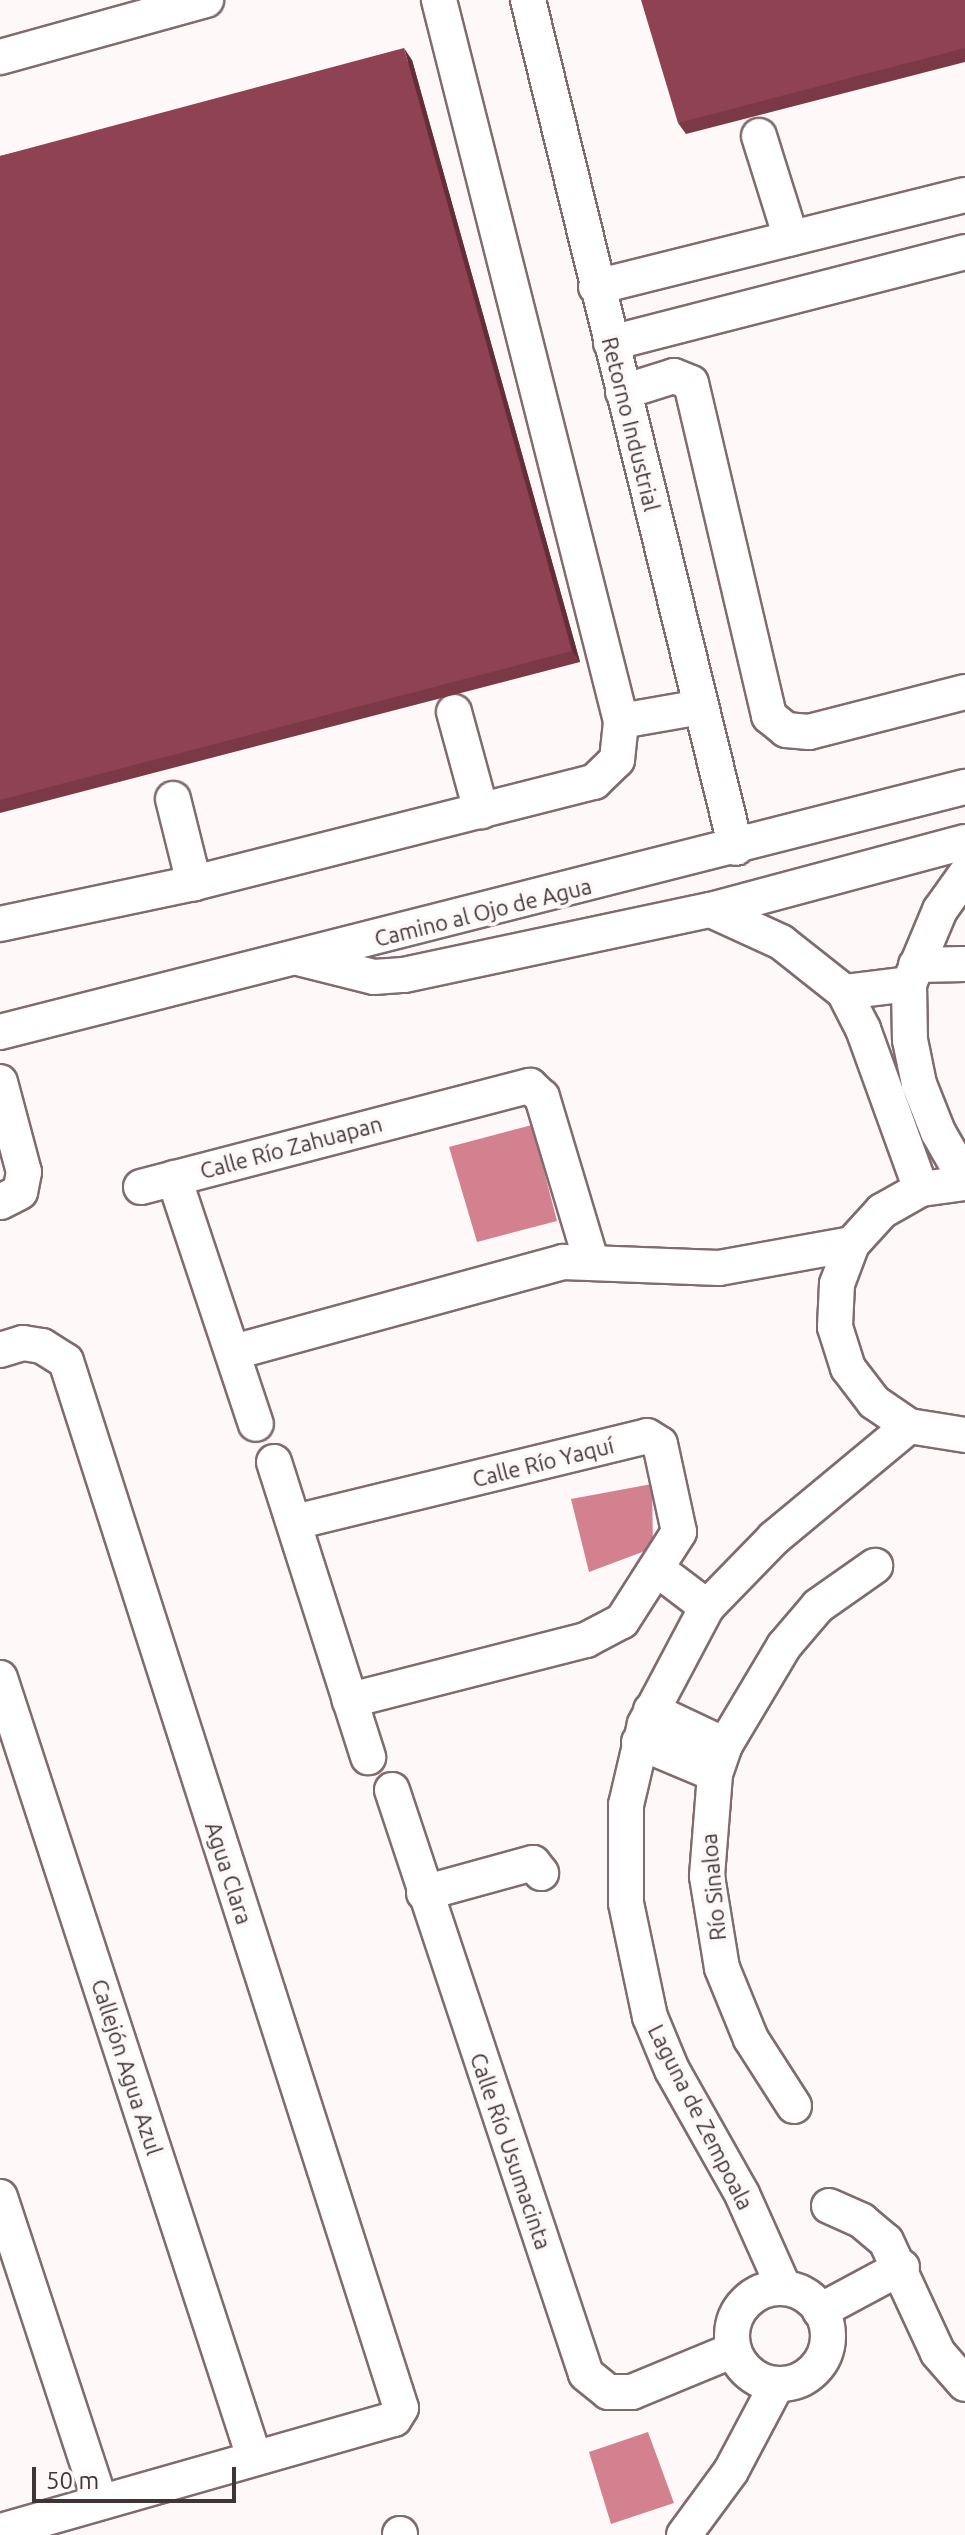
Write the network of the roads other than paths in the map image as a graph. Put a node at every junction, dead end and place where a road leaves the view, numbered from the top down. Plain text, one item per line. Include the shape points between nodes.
1 (206, 0) edge
2 (439, 0) edge
3 (528, 0) edge
4 (0, 57) edge
5 (759, 136) dead end
6 (965, 195) edge
7 (791, 238) junction
8 (965, 252) edge
9 (596, 287) junction
10 (611, 343) junction
11 (623, 392) junction
12 (965, 692) edge
13 (701, 707) junction
14 (454, 712) dead end
15 (621, 721) junction
16 (965, 787) edge
17 (173, 799) dead end
18 (481, 811) junction
19 (965, 842) edge
20 (736, 848) junction
21 (194, 883) junction
22 (961, 896) edge
23 (711, 910) junction
24 (0, 924) edge
25 (302, 958) junction
26 (965, 964) edge
27 (913, 974) junction
28 (844, 992) junction
29 (0, 1032) edge
30 (0, 1082) edge
31 (174, 1178) junction
32 (965, 1181) edge
33 (141, 1187) dead end
34 (921, 1189) junction
35 (0, 1202) edge
36 (852, 1244) junction
37 (591, 1260) junction
38 (0, 1350) edge
39 (234, 1352) junction
40 (256, 1424) dead end
41 (909, 1426) junction
42 (965, 1435) edge
43 (274, 1462) dead end
44 (295, 1522) junction
45 (875, 1566) dead end
46 (657, 1569) junction
47 (707, 1607) junction
48 (0, 1678) edge
49 (350, 1700) junction
50 (651, 1710) junction
51 (639, 1742) junction
52 (368, 1757) dead end
53 (720, 1760) junction
54 (392, 1790) dead end
55 (541, 1873) dead end
56 (424, 1893) junction
57 (794, 2106) dead end
58 (0, 2197) edge
59 (829, 2206) dead end
60 (902, 2267) junction
61 (784, 2288) junction
62 (820, 2311) junction
63 (734, 2350) junction
64 (777, 2384) junction
65 (965, 2384) edge
66 (254, 2457) junction
67 (100, 2501) junction
68 (0, 2531) edge
69 (684, 2535) edge

1 - 4 street
2 - 15 street
3 - 9 street, Retorno Industrial
5 - 7 street
6 - 7 street
7 - 9 street
8 - 10 street
9 - 10 street, Retorno Industrial
10 - 11 street, Retorno Industrial
11 - 12 street via 674,376 691,383 769,716 786,730 809,732
11 - 13 street, Retorno Industrial
13 - 15 street
13 - 20 street, Retorno Industrial
14 - 18 street
15 - 18 street via 617,760 594,782
16 - 20 street, Camino al Ojo de Agua
17 - 21 street
18 - 21 street
19 - 23 street
20 - 25 street, Camino al Ojo de Agua
21 - 24 street
22 - 27 street
23 - 25 street via 404,975 374,977
23 - 28 street via 781,942
25 - 29 street, Camino al Ojo de Agua
26 - 27 street
27 - 28 street
27 - 32 street via 910,1040 919,1084
28 - 34 street via 863,1029
30 - 35 street via 24,1172 20,1192
31 - 33 street
31 - 37 street, Calle Río Zahuapan via 530,1086 542,1097
31 - 39 street, Calle Río Zahuapan
32 - 34 street
34 - 36 street via 882,1211
36 - 37 street via 719,1268
36 - 41 street via 837,1284 835,1327 848,1368 874,1402
37 - 39 street via 563,1262
38 - 66 street, Agua Clara via 23,1343 42,1346 66,1361 400,2412 394,2419
39 - 40 street, Calle Río Zahuapan
41 - 42 street
41 - 47 street, Laguna de Zempoala via 774,1538
43 - 44 street
44 - 46 street, Calle Río Yaquí via 651,1437 660,1444 679,1532
44 - 49 street
45 - 53 street, Río Sinaloa via 818,1606 784,1646
46 - 47 street
46 - 49 street, Calle Río Yaquí via 622,1621 606,1633
47 - 50 street, Laguna de Zempoala
48 - 66 street, Callejón Agua Azul
49 - 52 street
50 - 51 street, Laguna de Zempoala
50 - 53 street
51 - 53 street
51 - 61 street, Laguna de Zempoala via 624,1840 635,1964 672,2070 724,2160
53 - 57 street, Río Sinaloa via 707,1876 722,1968 751,2039
54 - 56 street
55 - 56 street via 533,1863
56 - 63 street, Calle Río Usumacinta via 589,2380 608,2392 632,2392
58 - 67 street
59 - 60 street via 876,2230
60 - 62 street
60 - 65 street via 927,2334
61 - 62 street via 798,2292
61 - 63 street via 747,2301 733,2324
62 - 64 street via 827,2339 824,2354 805,2377
63 - 64 street via 750,2374
64 - 69 street via 731,2471
66 - 67 street
67 - 68 street

